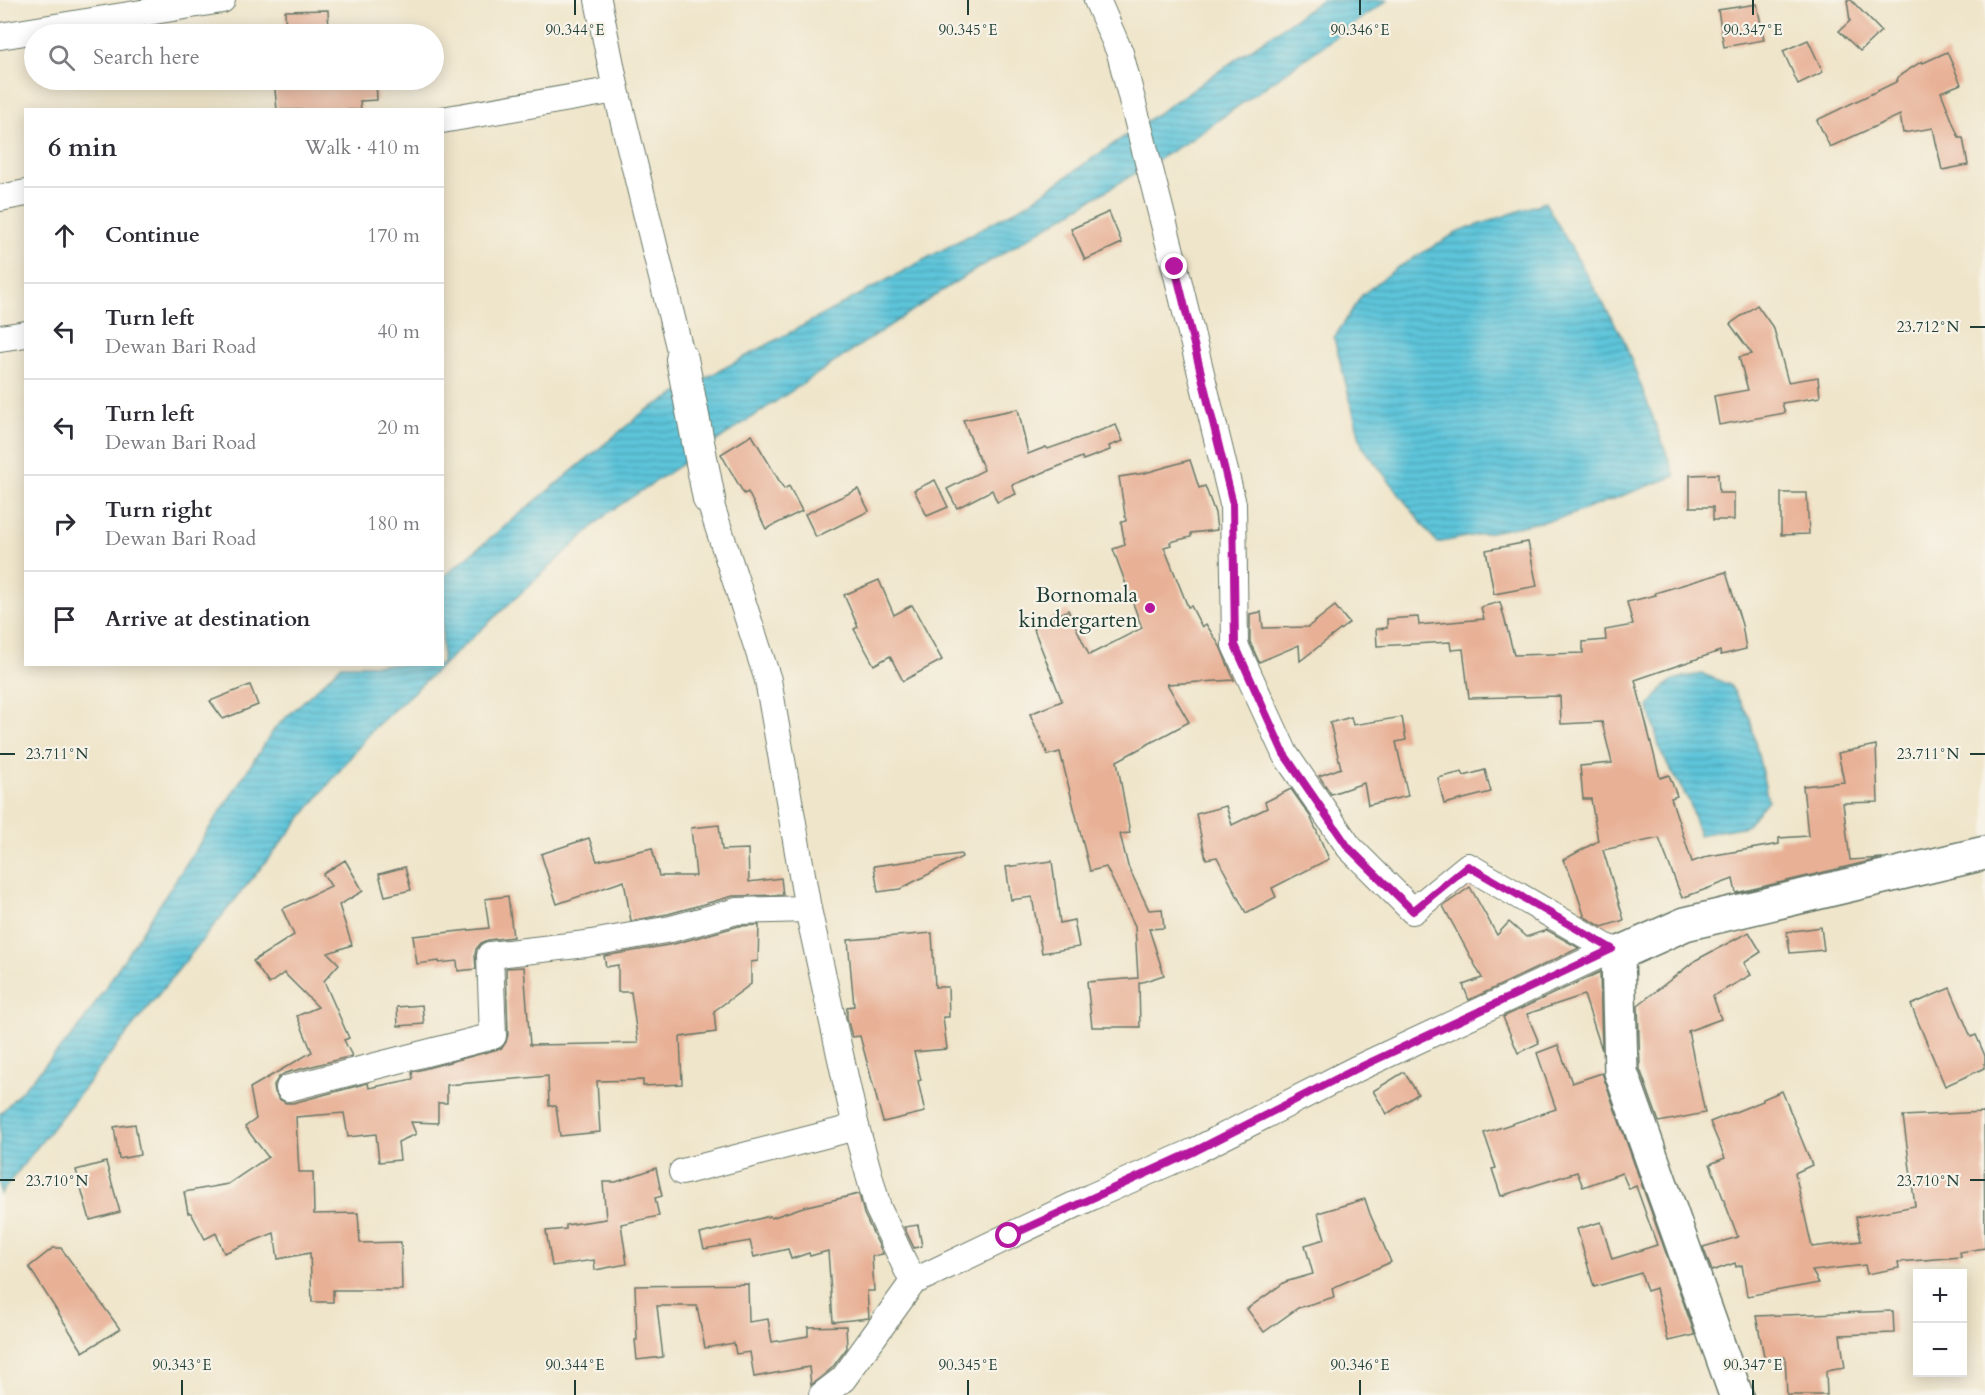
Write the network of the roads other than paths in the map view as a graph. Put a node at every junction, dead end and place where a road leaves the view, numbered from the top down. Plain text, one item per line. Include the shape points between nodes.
1 (222, 0) edge
2 (598, 0) edge
3 (1097, 0) edge
4 (74, 24) edge
5 (24, 32) edge
6 (0, 36) edge
7 (616, 90) junction
8 (444, 120) edge
9 (24, 193) edge
10 (0, 198) edge
11 (24, 334) edge
12 (0, 338) edge
13 (682, 359) joint
14 (709, 499) joint
15 (1985, 853) edge
16 (808, 909) junction
17 (1615, 951) junction
18 (289, 1088) dead end
19 (856, 1127) junction
20 (682, 1172) dead end
21 (913, 1282) junction
22 (822, 1395) edge
23 (1736, 1395) edge

1 - 4 street
2 - 7 street
3 - 17 street via 1120,53 1233,504 1235,645 1284,754 1348,847 1413,911 1468,866
5 - 6 street
7 - 8 street
7 - 13 street
9 - 10 street
11 - 12 street
13 - 14 street
14 - 16 street via 768,680
15 - 17 main road via 1685,924
16 - 18 street via 737,911 660,931 490,956 493,1036
16 - 19 street
17 - 21 street via 1354,1070 1195,1151
17 - 23 main road via 1621,1071
19 - 20 street
19 - 21 street via 878,1208
21 - 22 street via 843,1379

